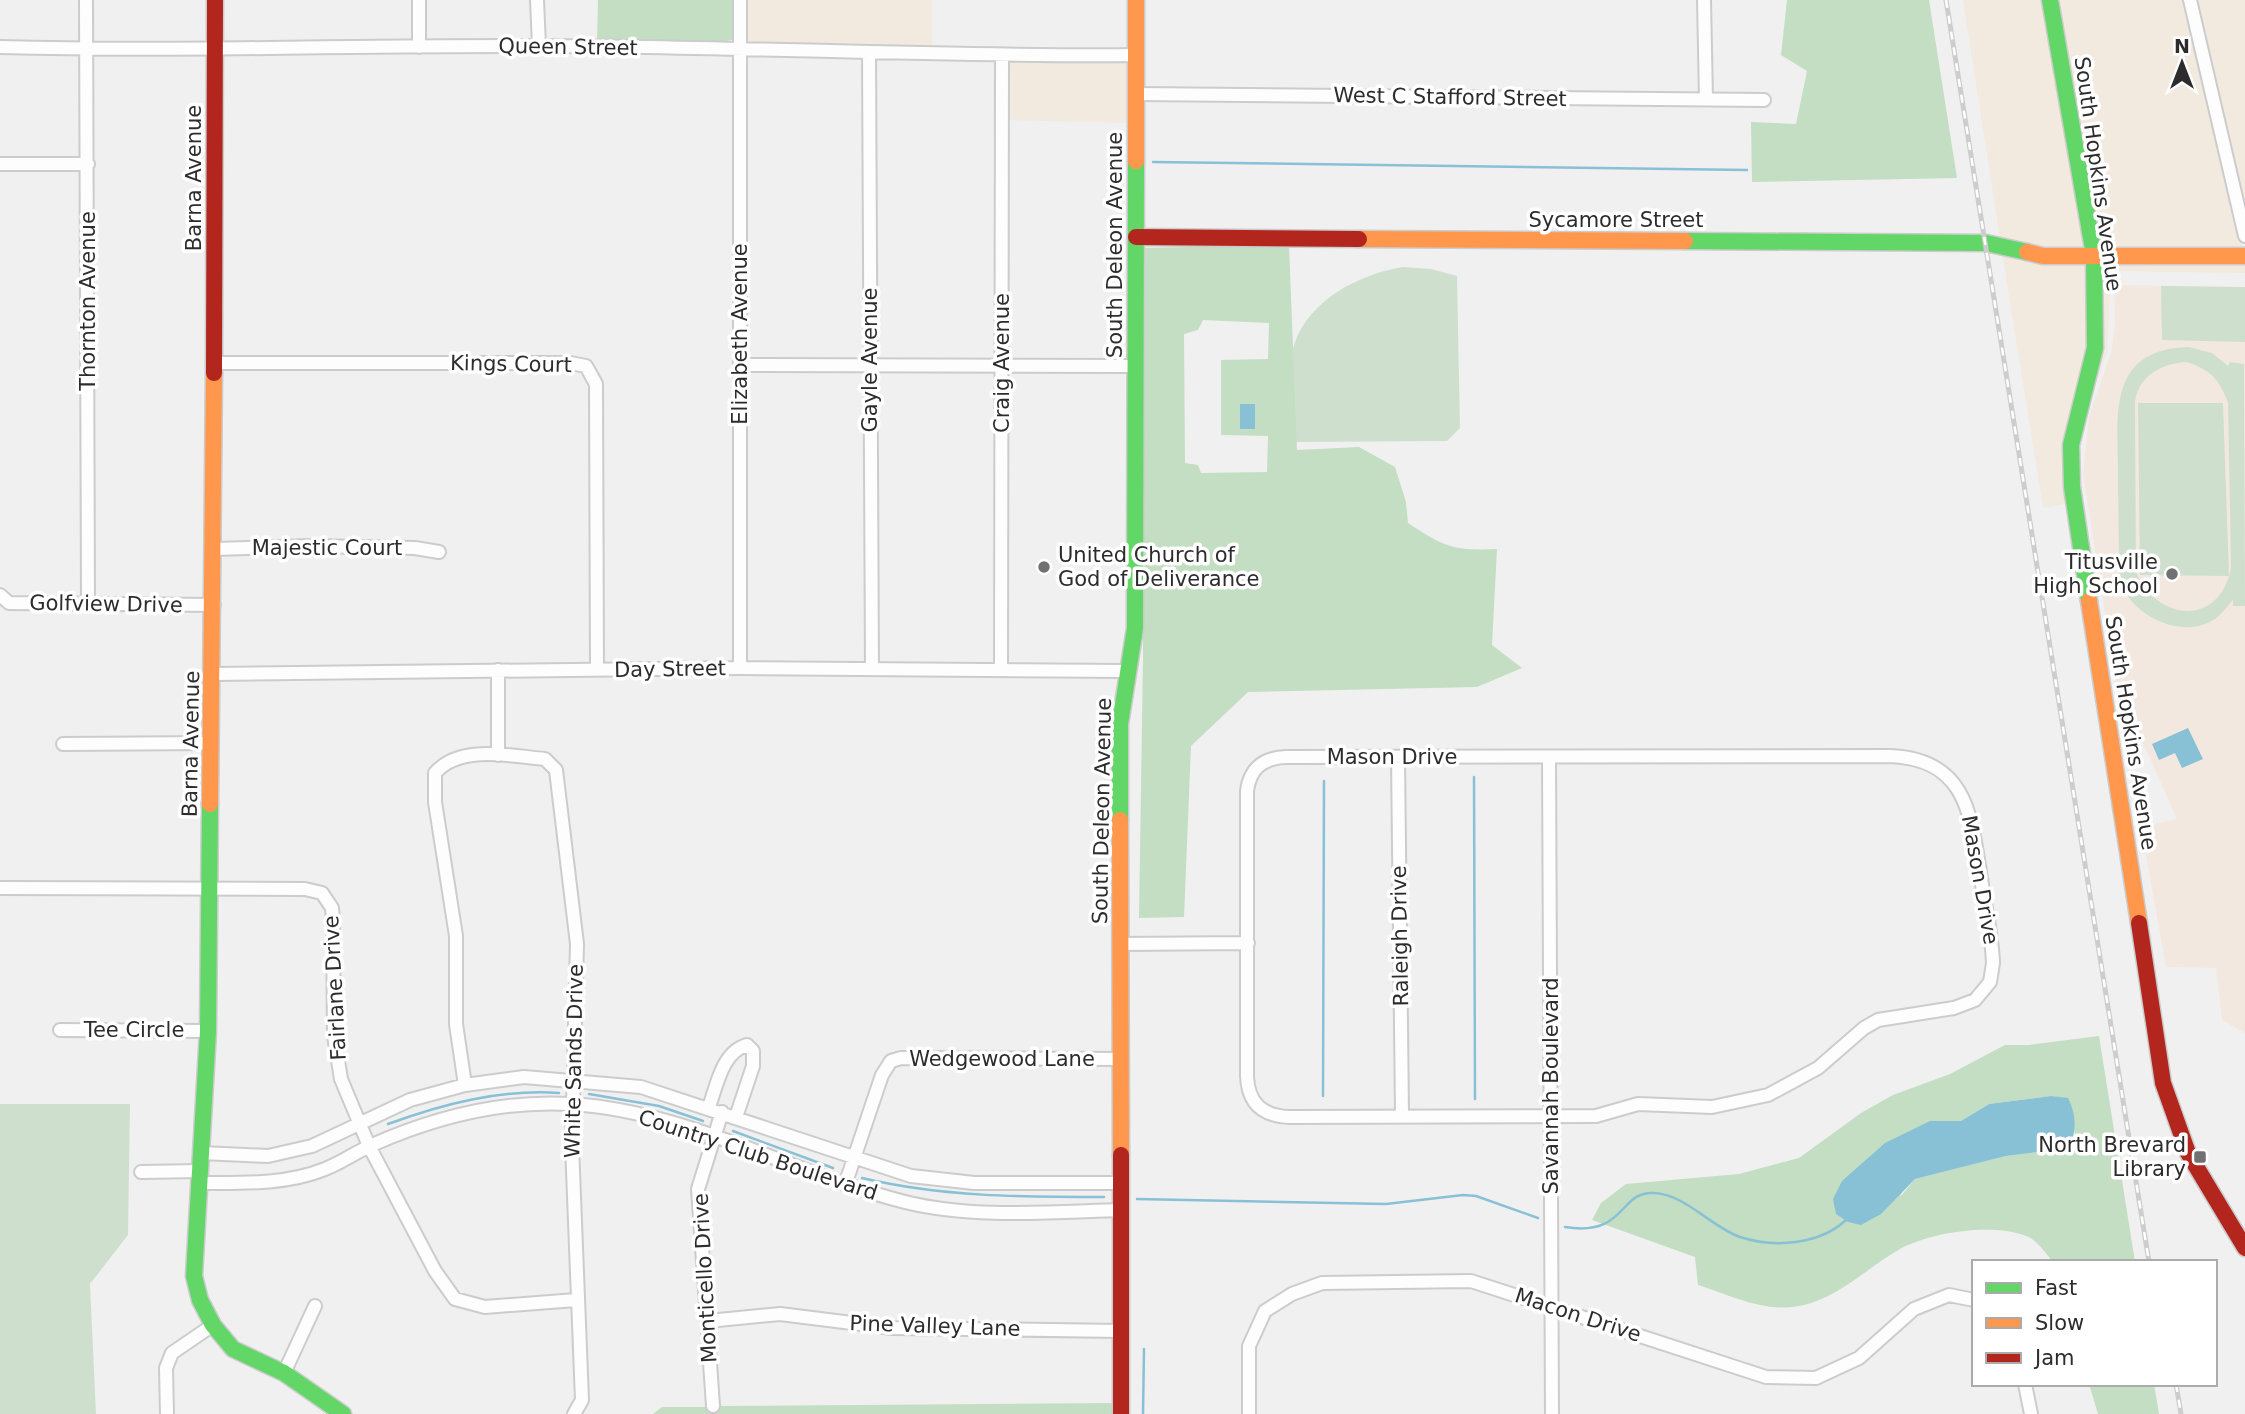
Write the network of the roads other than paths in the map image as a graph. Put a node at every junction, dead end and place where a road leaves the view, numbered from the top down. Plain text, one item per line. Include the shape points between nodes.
1 (86, 0) edge
2 (215, 0) edge
3 (419, 0) edge
4 (537, 0) edge
5 (740, 0) edge
6 (1136, 0) edge
7 (1704, 0) edge
8 (2050, 0) edge
9 (2190, 0) edge
10 (538, 46) junction
11 (0, 47) edge
12 (419, 47) junction
13 (86, 49) junction
14 (215, 49) junction
15 (740, 50) junction
16 (869, 52) junction
17 (1136, 55) junction
18 (1002, 56) junction
19 (1137, 94) junction
20 (1706, 99) junction
21 (1764, 100) dead end
22 (0, 164) edge
23 (88, 164) junction
24 (2245, 236) edge
25 (1136, 237) junction
26 (2094, 255) junction
27 (2245, 256) edge
28 (214, 363) junction
29 (741, 365) junction
30 (870, 365) junction
31 (1002, 366) junction
32 (1135, 366) junction
33 (214, 549) junction
34 (439, 552) dead end
35 (0, 595) edge
36 (88, 603) junction
37 (214, 605) junction
38 (740, 668) junction
39 (872, 668) junction
40 (597, 669) junction
41 (498, 670) junction
42 (1001, 670) junction
43 (1127, 671) junction
44 (214, 674) junction
45 (212, 743) junction
46 (63, 744) dead end
47 (498, 755) junction
48 (1398, 757) junction
49 (1549, 758) junction
50 (0, 888) edge
51 (208, 889) junction
52 (1248, 943) junction
53 (1121, 944) junction
54 (60, 1030) dead end
55 (208, 1031) junction
56 (1121, 1059) junction
57 (574, 1079) junction
58 (465, 1084) junction
59 (573, 1104) junction
60 (709, 1107) junction
61 (722, 1112) junction
62 (1402, 1114) junction
63 (1552, 1115) junction
64 (736, 1117) junction
65 (358, 1123) junction
66 (713, 1135) junction
67 (369, 1146) junction
68 (201, 1153) junction
69 (854, 1160) junction
70 (141, 1172) dead end
71 (200, 1177) junction
72 (1121, 1183) junction
73 (845, 1185) junction
74 (1121, 1210) junction
75 (2245, 1248) edge
76 (576, 1300) junction
77 (1972, 1300) edge
78 (315, 1306) dead end
79 (1552, 1306) junction
80 (708, 1321) junction
81 (214, 1325) junction
82 (1121, 1331) junction
83 (284, 1373) junction
84 (2025, 1386) edge
85 (713, 1406) dead end
86 (167, 1414) edge
87 (344, 1414) edge
88 (574, 1414) edge
89 (1121, 1414) edge
90 (1249, 1414) edge
91 (1552, 1414) edge
92 (2031, 1414) edge

1 - 13 street, Thornton Avenue
2 - 14 street, Barna Avenue
3 - 12 street
4 - 10 street
5 - 15 street, Elizabeth Avenue
6 - 17 street, South Deleon Avenue
7 - 20 street
8 - 26 street, South Hopkins Avenue
9 - 24 street
10 - 12 street, Queen Street
10 - 15 street, Queen Street
11 - 13 street, Queen Street
12 - 14 street, Queen Street
13 - 14 street, Queen Street
13 - 23 street, Thornton Avenue
14 - 28 street, Barna Avenue
15 - 16 street, Queen Street
15 - 29 street, Elizabeth Avenue
16 - 18 street, Queen Street
16 - 30 street, Gayle Avenue
17 - 18 street, Queen Street
17 - 19 street, South Deleon Avenue
18 - 31 street, Craig Avenue
19 - 20 street, West C Stafford Street
19 - 25 street, South Deleon Avenue
20 - 21 street, West C Stafford Street
22 - 23 street
23 - 36 street, Thornton Avenue
25 - 26 street, Sycamore Street via 1986,243 2043,256
25 - 32 street, South Deleon Avenue
26 - 27 street, Sycamore Street
26 - 75 street, South Hopkins Avenue via 2095,348 2071,445 2076,513 2163,1083 2188,1153
28 - 33 street, Barna Avenue
28 - 40 street, Kings Court via 586,366 596,384
29 - 30 street
29 - 38 street, Elizabeth Avenue
30 - 31 street
30 - 39 street, Gayle Avenue
31 - 32 street
31 - 42 street, Craig Avenue
32 - 43 street, South Deleon Avenue via 1135,628
33 - 34 street, Majestic Court via 310,546
33 - 37 street, Barna Avenue
35 - 36 street, Golfview Drive via 9,603
36 - 37 street, Golfview Drive
37 - 44 street, Barna Avenue
38 - 39 street, Day Street
38 - 40 street, Day Street
39 - 42 street, Day Street
40 - 41 street, Day Street
41 - 44 street, Day Street
41 - 47 street
42 - 43 street, Day Street
43 - 53 street, South Deleon Avenue via 1120,724
44 - 45 street, Barna Avenue
45 - 46 street
45 - 51 street, Barna Avenue
47 - 57 street, White Sands Drive via 545,759 556,770 575,916
47 - 58 street, White Sands Drive via 462,756 445,761 435,773 435,802 456,936 456,1024
48 - 49 street, Mason Drive
48 - 52 street, Mason Drive via 1278,758 1255,769 1247,791
48 - 62 street, Raleigh Drive
49 - 63 street, Savannah Boulevard
49 - 63 street, Mason Drive via 1891,756 1930,764 1955,784 1969,810 1993,963 1990,982 1975,1000 1964,1006 1878,1020 1818,1068 1768,1095 1712,1107 1645,1103 1602,1115
50 - 51 street, Fairlane Drive
51 - 55 street, Barna Avenue
51 - 65 street, Fairlane Drive via 305,889 326,897 333,919 334,1036 341,1079
52 - 53 street
52 - 62 street, Mason Drive via 1247,1082 1258,1107 1277,1116
53 - 56 street, South Deleon Avenue
54 - 55 street, Tee Circle
55 - 68 street, Barna Avenue
56 - 69 street, Wedgewood Lane via 901,1058 891,1062 882,1075
56 - 72 street, South Deleon Avenue
57 - 58 street, Country Club Boulevard via 524,1077
57 - 59 street, White Sands Drive
57 - 60 street, Country Club Boulevard via 641,1087
58 - 65 street, Country Club Boulevard
59 - 66 street, Country Club Boulevard via 635,1113
59 - 67 street, Country Club Boulevard via 524,1103 471,1112 420,1125
59 - 76 street, White Sands Drive
60 - 61 street, Country Club Boulevard
60 - 64 street via 727,1058 747,1045 753,1051 753,1066
61 - 64 street, Country Club Boulevard
61 - 66 street, Monticello Drive
62 - 63 street, Mason Drive
63 - 79 street, Savannah Boulevard
64 - 69 street, Country Club Boulevard
65 - 67 street, Fairlane Drive
65 - 68 street, Country Club Boulevard via 312,1146 268,1156
66 - 73 street, Country Club Boulevard
66 - 80 street, Monticello Drive via 698,1189
67 - 71 street, Country Club Boulevard via 324,1170 275,1181
67 - 76 street, Fairlane Drive via 435,1271 455,1299 485,1307
68 - 71 street, Barna Avenue
69 - 72 street, Country Club Boulevard via 912,1176 974,1183
69 - 73 street, Wedgewood Lane
70 - 71 street, Country Club Boulevard
71 - 81 street, Barna Avenue via 194,1276 200,1300
72 - 74 street, South Deleon Avenue
73 - 74 street, Country Club Boulevard via 908,1203 978,1211
74 - 82 street, South Deleon Avenue
76 - 88 street, White Sands Drive via 582,1401
77 - 79 street, Macon Drive via 1949,1295 1914,1309 1859,1357 1816,1378 1766,1377
78 - 83 street
79 - 90 street, Macon Drive via 1471,1281 1322,1283 1302,1290 1265,1311 1249,1346
79 - 91 street, Savannah Boulevard
80 - 82 street, Pine Valley Lane via 780,1314 892,1328
80 - 85 street, Monticello Drive
81 - 83 street, Barna Avenue via 233,1349
81 - 86 street via 172,1353 166,1368
82 - 89 street, South Deleon Avenue
83 - 87 street, Barna Avenue
84 - 92 street

